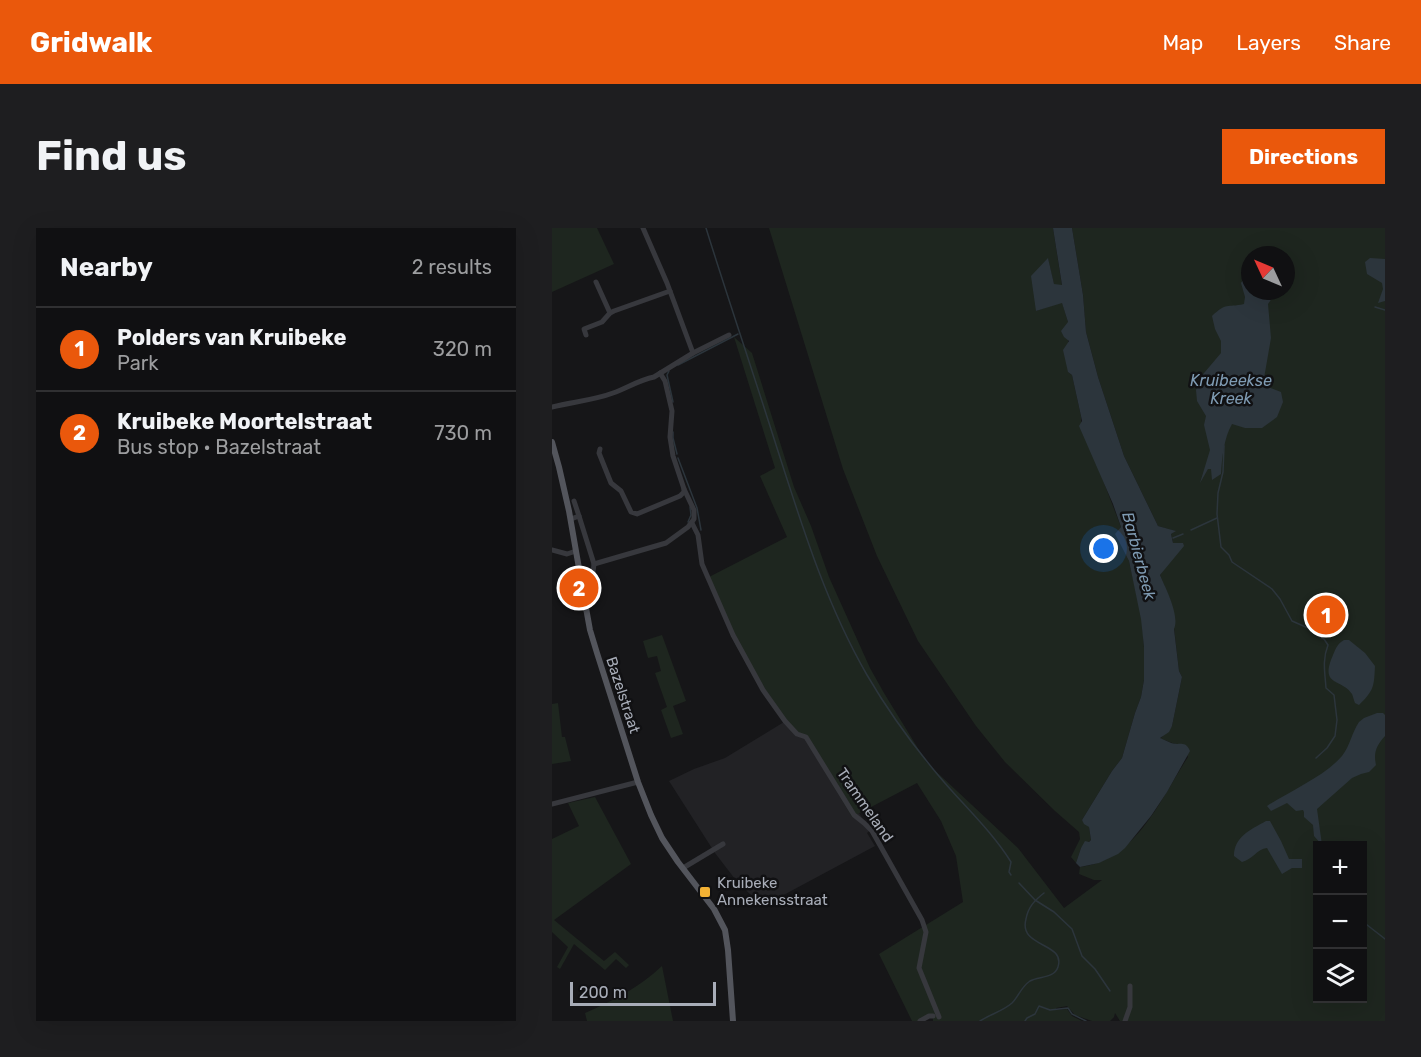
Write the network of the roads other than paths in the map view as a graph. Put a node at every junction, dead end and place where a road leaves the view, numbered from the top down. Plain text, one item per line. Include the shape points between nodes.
1 (643, 228) edge
2 (596, 282) dead end
3 (670, 291) junction
4 (609, 313) junction
5 (586, 335) dead end
6 (729, 335) dead end
7 (693, 353) junction
8 (660, 373) junction
9 (552, 407) edge
10 (552, 442) edge
11 (600, 449) dead end
12 (684, 489) junction
13 (573, 501) dead end
14 (579, 516) junction
15 (571, 519) junction
16 (692, 524) junction
17 (552, 550) edge
18 (576, 551) junction
19 (594, 564) junction
20 (591, 588) dead end
21 (638, 782) junction
22 (552, 804) edge
23 (723, 844) dead end
24 (683, 868) junction
25 (1130, 986) dead end
26 (733, 1021) edge
27 (921, 1021) edge
28 (1125, 1021) edge

1 - 3 street
2 - 4 street
3 - 4 street
3 - 7 street
4 - 5 street via 602,322 584,330
6 - 7 street
7 - 8 street
8 - 9 street via 615,393
8 - 12 street, Trammeland via 672,411 671,444
10 - 15 main road, Bazelstraat
11 - 12 street via 611,483 621,491 634,513 680,496
12 - 16 street, Trammeland via 694,510
13 - 14 street
14 - 15 street
14 - 19 street
15 - 18 main road, Bazelstraat
16 - 19 street via 666,543
16 - 27 street, Trammeland via 705,572 733,636 763,690 785,722 806,737 854,815 872,831 922,920 926,932 919,968 936,1016
17 - 18 street via 567,554
18 - 21 main road, Bazelstraat via 590,630
19 - 20 street
21 - 22 street
21 - 24 main road, Bazelstraat via 662,838
23 - 24 street
24 - 26 main road, Bazelstraat via 725,930
25 - 28 street

